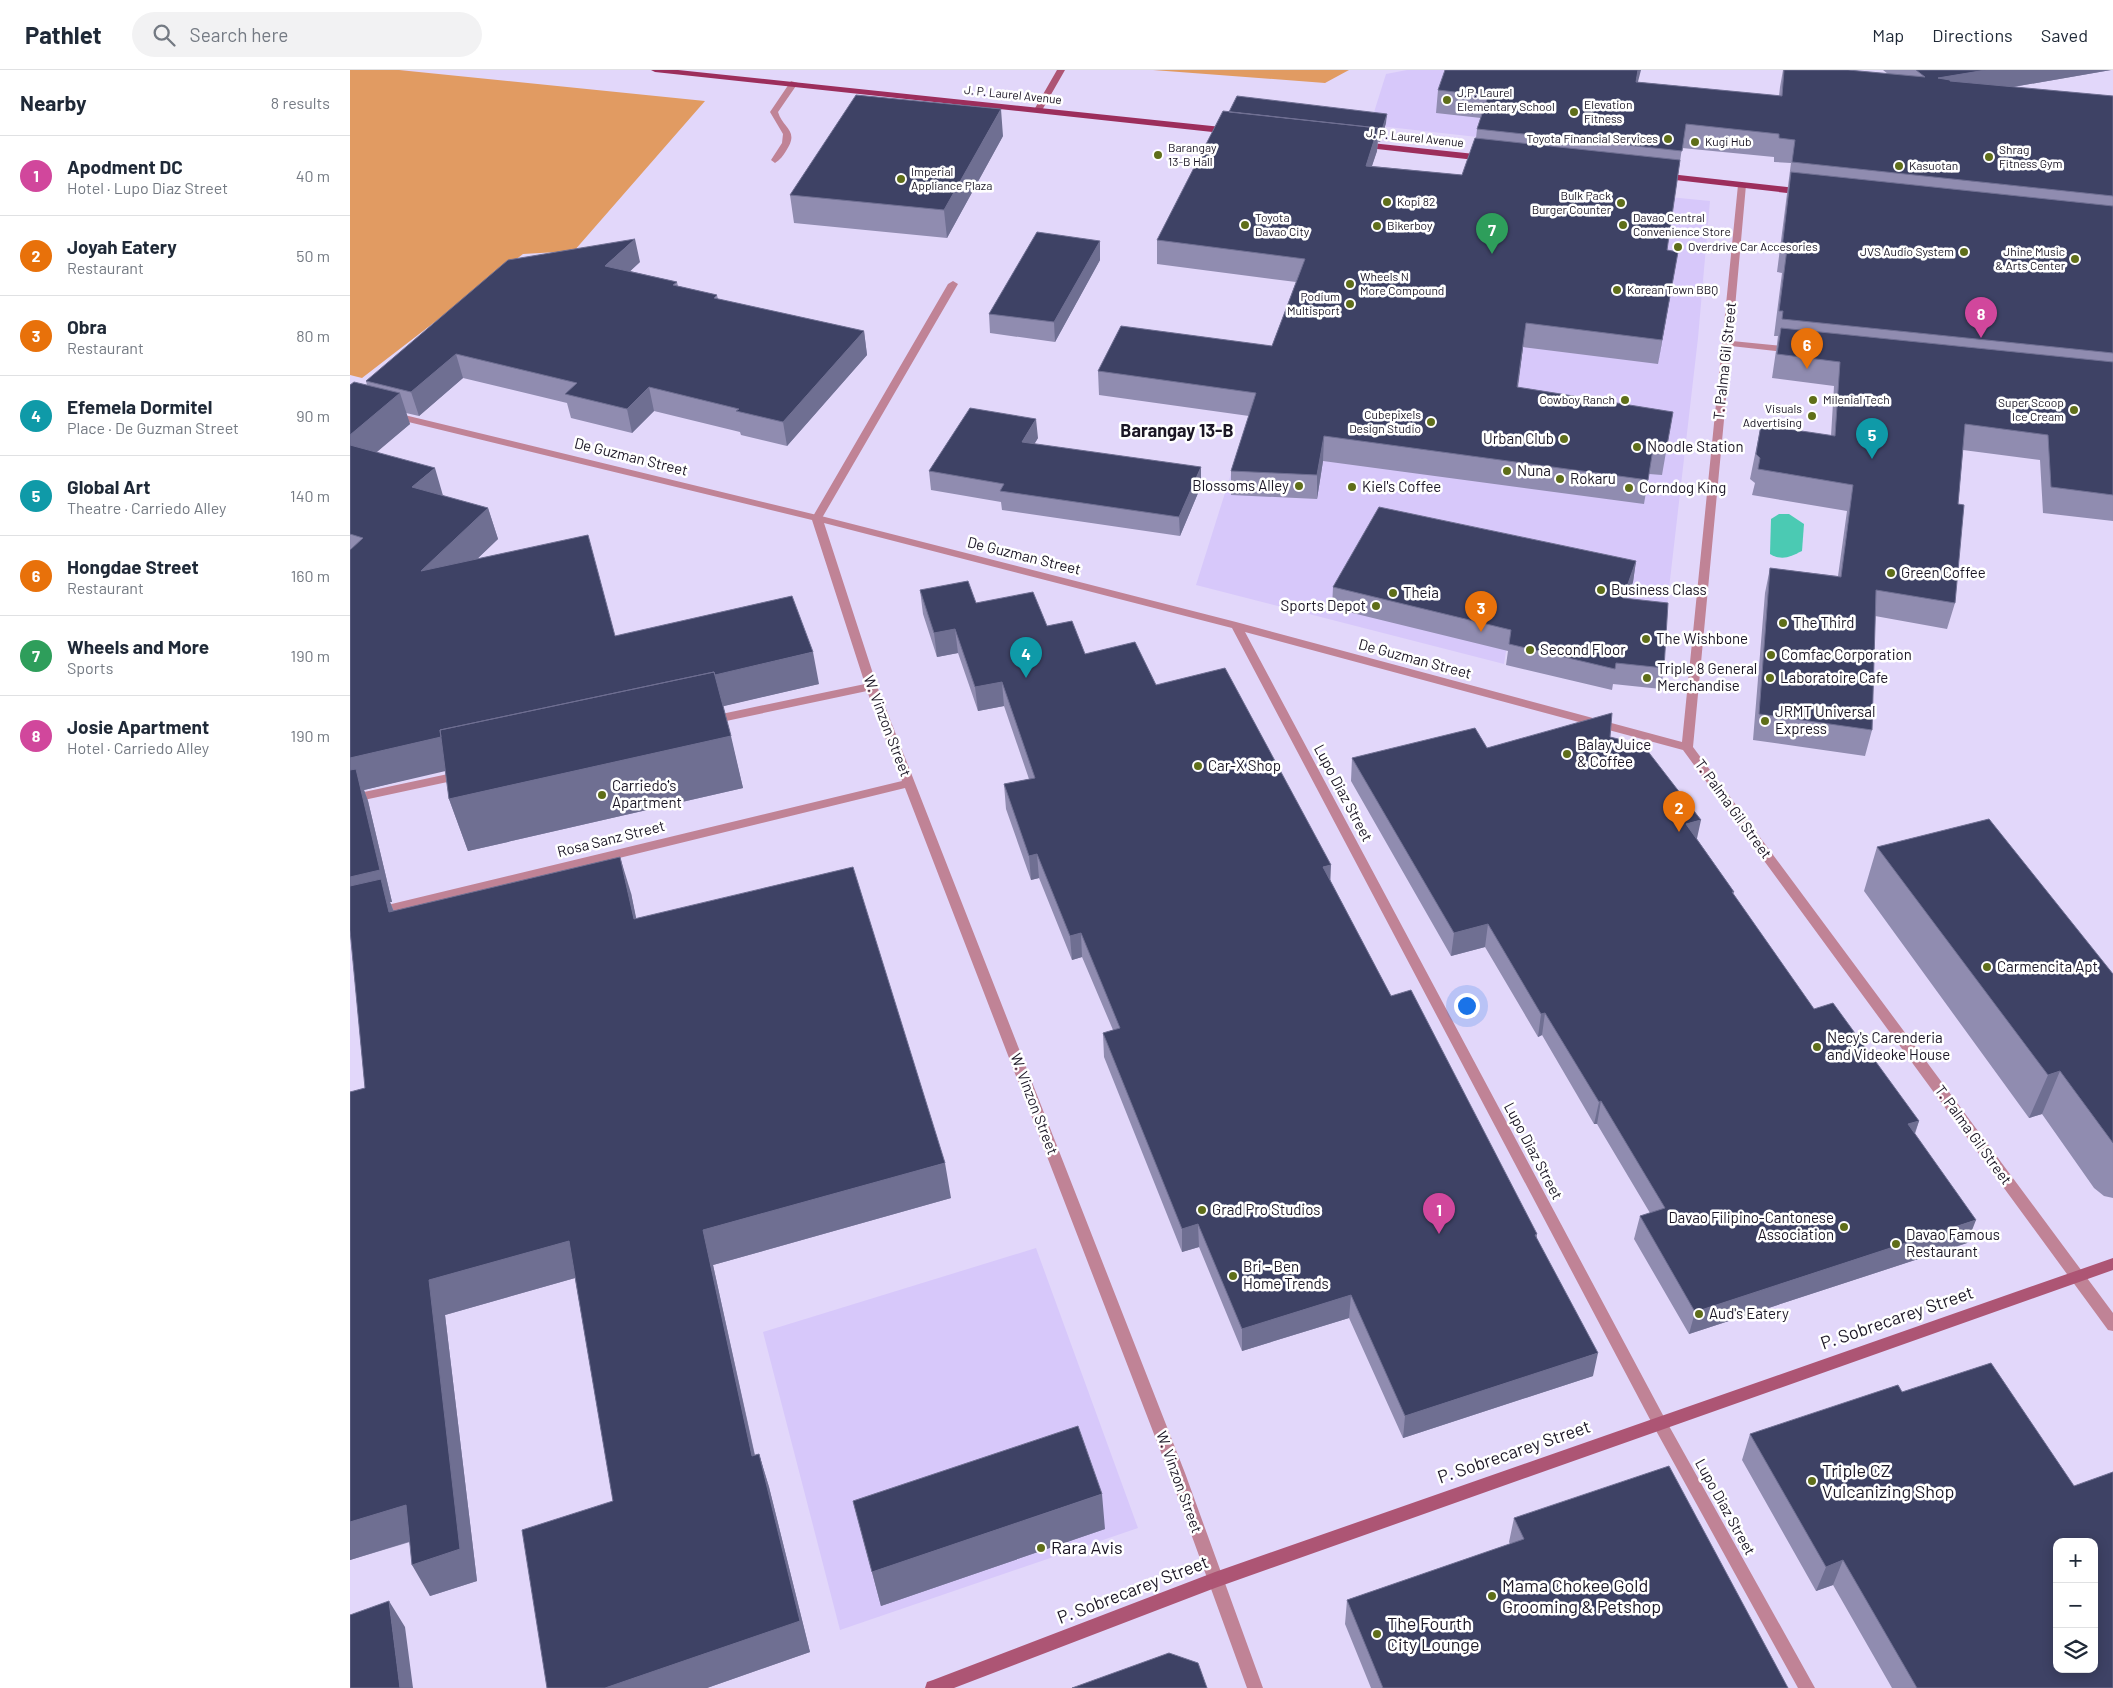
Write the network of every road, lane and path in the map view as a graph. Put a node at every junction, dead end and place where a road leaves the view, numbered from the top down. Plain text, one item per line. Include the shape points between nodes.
1 (655, 70) edge
2 (1061, 70) edge
3 (794, 83) junction
4 (1038, 110) junction
5 (1240, 132) edge
6 (1348, 143) edge
7 (1493, 158) edge
8 (775, 160) dead end
9 (1652, 175) edge
10 (1742, 185) junction
11 (1813, 193) edge
12 (953, 284) dead end
13 (1726, 343) junction
14 (1806, 351) edge
15 (381, 412) edge
16 (817, 518) junction
17 (1236, 626) junction
18 (871, 686) junction
19 (697, 724) edge
20 (1687, 747) junction
21 (475, 772) edge
22 (909, 783) junction
23 (350, 799) edge
24 (350, 919) edge
25 (2113, 1264) edge
26 (2077, 1276) junction
27 (2113, 1325) edge
28 (1659, 1422) junction
29 (1214, 1580) junction
30 (933, 1688) edge
31 (1255, 1688) edge
32 (1807, 1688) edge

1 - 3 main road, J. P. Laurel Avenue
2 - 4 street
3 - 4 main road, J. P. Laurel Avenue
3 - 8 street via 774,112 788,134 783,150
4 - 5 main road, J. P. Laurel Avenue
6 - 7 main road, J. P. Laurel Avenue
9 - 10 main road
10 - 11 main road
10 - 13 street, T. Palma Gil Street
12 - 16 street
13 - 14 street
13 - 20 street, T. Palma Gil Street
15 - 16 street, De Guzman Street
16 - 17 street, De Guzman Street
16 - 18 street, W. Vinzon Street
17 - 20 street, De Guzman Street
17 - 28 street, Lupo Diaz Street
18 - 19 street
18 - 22 street, W. Vinzon Street
20 - 26 street, T. Palma Gil Street
21 - 23 street
22 - 24 street, Rosa Sanz Street
22 - 29 street, W. Vinzon Street via 1177,1473
25 - 26 street, P. Sobrecarey Street
26 - 27 street, T. Palma Gil Street
26 - 28 street, P. Sobrecarey Street
28 - 29 street, P. Sobrecarey Street
28 - 32 street, Lupo Diaz Street
29 - 30 street, P. Sobrecarey Street
29 - 31 street, W. Vinzon Street

